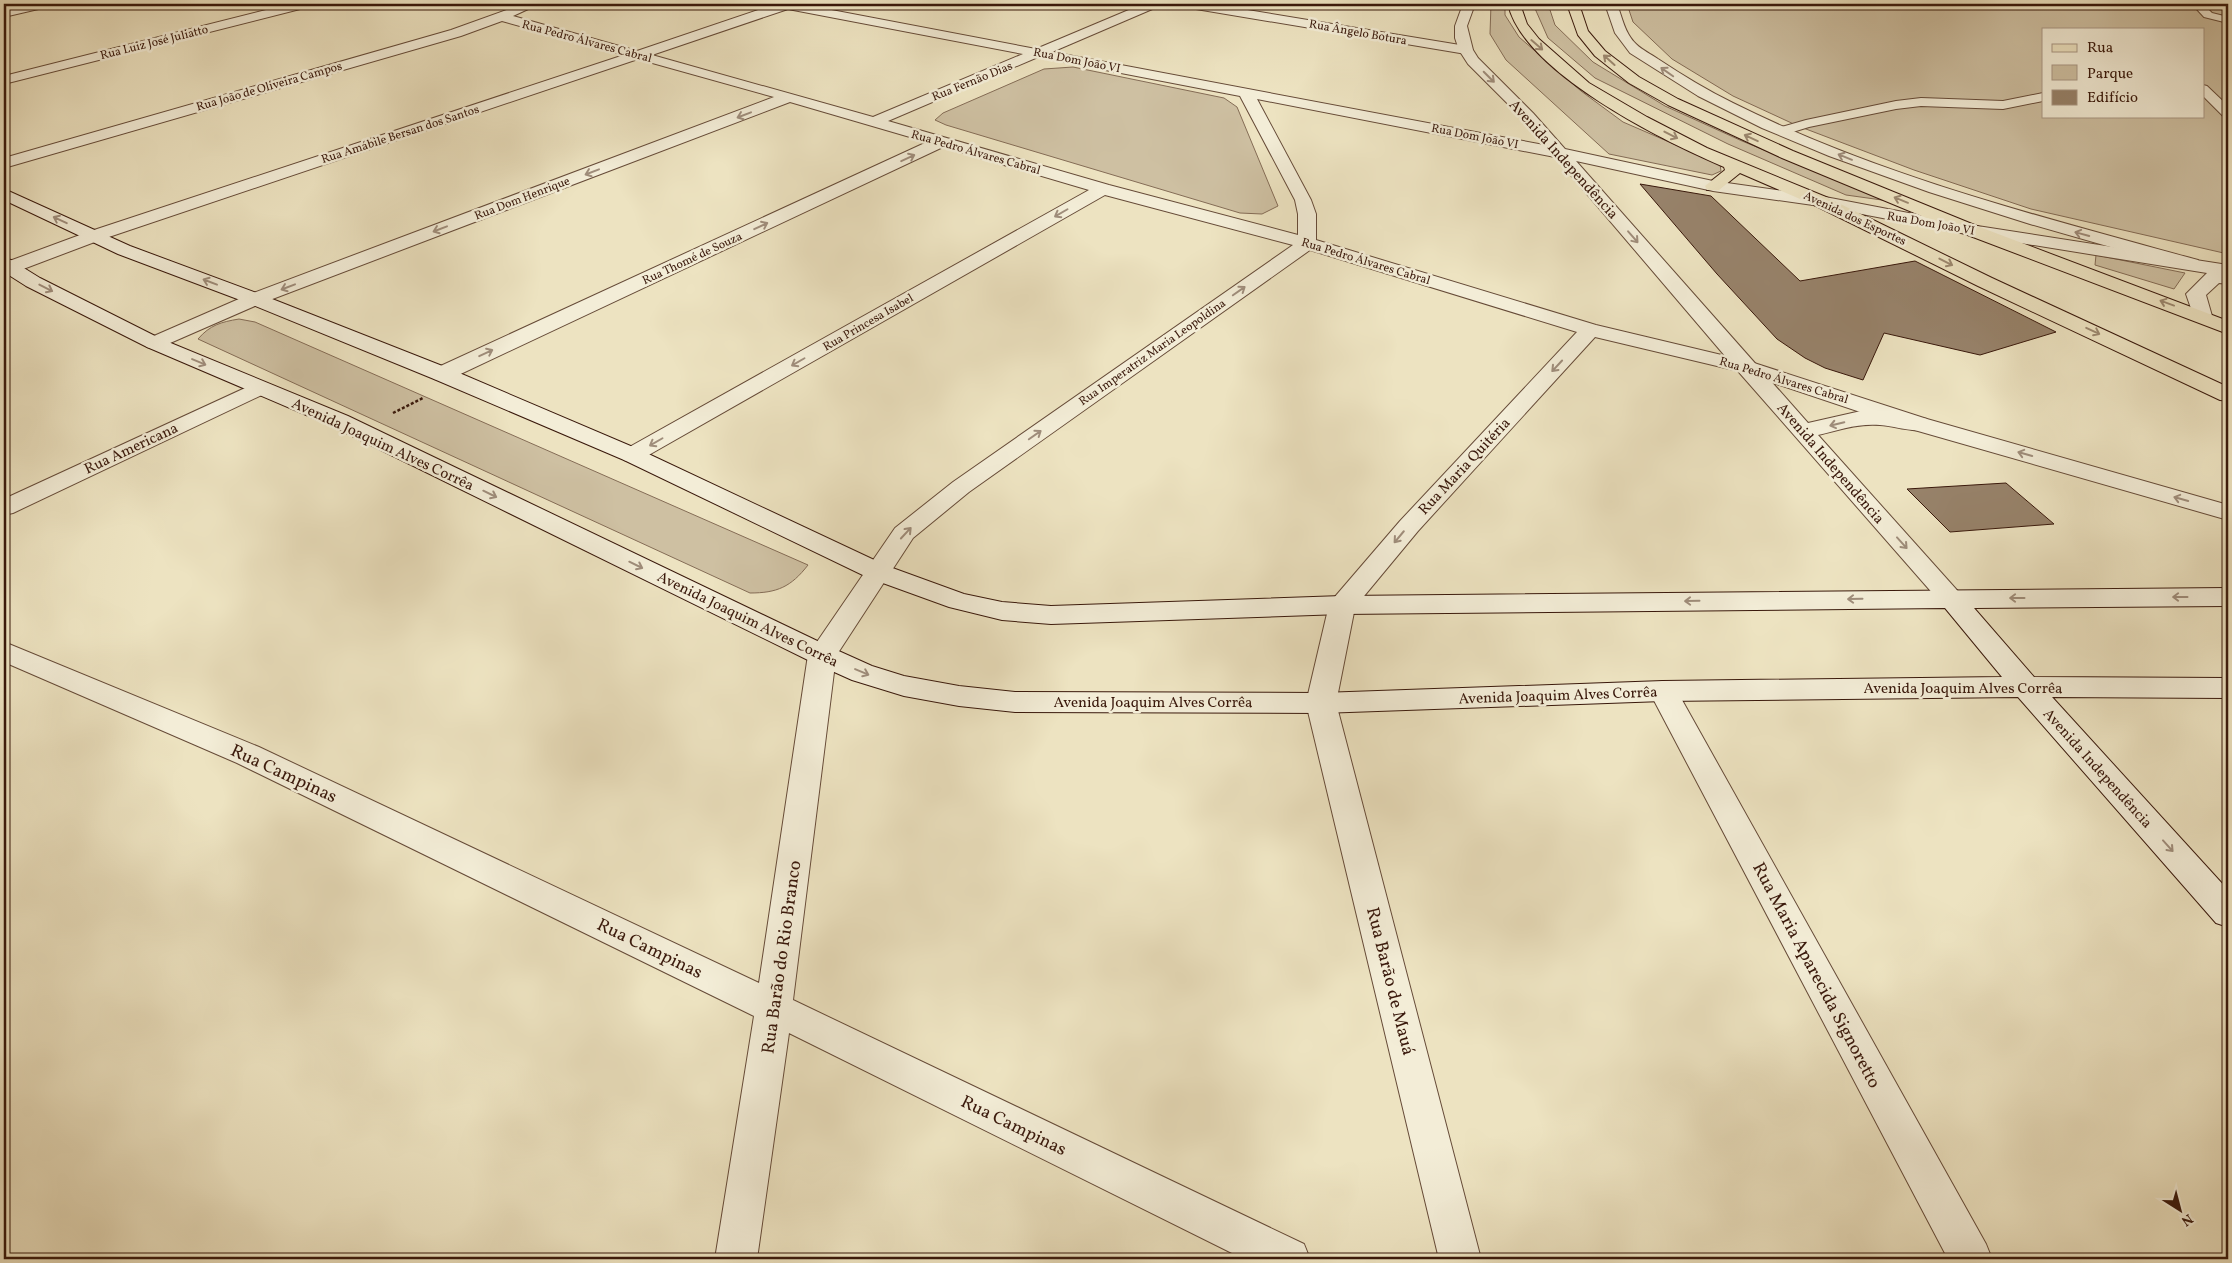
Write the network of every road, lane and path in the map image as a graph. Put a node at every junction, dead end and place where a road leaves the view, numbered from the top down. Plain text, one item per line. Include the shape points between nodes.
1 (43, 4) edge
2 (304, 4) edge
3 (533, 4) edge
4 (787, 4) edge
5 (1153, 4) edge
6 (1190, 4) edge
7 (1469, 4) edge
8 (1514, 4) edge
9 (1573, 4) edge
10 (1611, 4) edge
11 (2198, 4) edge
12 (4, 13) edge
13 (501, 17) junction
14 (2228, 20) edge
15 (1466, 50) junction
16 (1040, 53) junction
17 (638, 55) junction
18 (4, 80) edge
19 (2204, 88) edge
20 (2220, 88) dead end
21 (2204, 89) edge
22 (1246, 93) junction
23 (789, 97) junction
24 (2042, 97) edge
25 (2228, 112) edge
26 (873, 122) junction
27 (1783, 131) junction
28 (941, 142) junction
29 (1560, 153) junction
30 (4, 162) edge
31 (1732, 165) junction
32 (1713, 186) junction
33 (1103, 189) junction
34 (4, 194) edge
35 (1820, 201) junction
36 (1971, 230) junction
37 (94, 236) junction
38 (1307, 243) junction
39 (1916, 247) junction
40 (2197, 265) junction
41 (7, 266) edge
42 (2228, 271) edge
43 (2228, 278) edge
44 (255, 299) junction
45 (2202, 316) junction
46 (2228, 328) edge
47 (1590, 330) junction
48 (154, 343) junction
49 (1744, 366) junction
50 (449, 377) junction
51 (258, 388) junction
52 (2228, 395) edge
53 (1920, 424) junction
54 (360, 430) junction
55 (1804, 431) junction
56 (632, 455) junction
57 (4, 508) edge
58 (2228, 513) edge
59 (878, 572) junction
60 (2228, 597) edge
61 (1951, 598) junction
62 (1342, 605) junction
63 (4, 650) edge
64 (822, 654) junction
65 (2026, 687) junction
66 (2228, 688) edge
67 (1663, 691) junction
68 (1321, 703) junction
69 (2228, 913) edge
70 (774, 1008) junction
71 (736, 1259) edge
72 (1289, 1259) edge
73 (1460, 1259) edge
74 (1971, 1259) edge

1 - 12 street
2 - 18 street, Rua Luiz José Juliatto
3 - 13 street, Rua João de Oliveira Campos
4 - 16 street, Rua Dom João VI
4 - 17 street, Rua Amábile Bersan dos Santos
5 - 16 street, Rua Fernão Dias
6 - 15 street, Rua Ângelo Botura
7 - 15 street, Avenida Independência via 1461,26
8 -> 31 main road, Avenida dos Esportes via 1526,34 1584,86 1642,120
36 -> 9 main road via 1796,158 1671,100 1612,63 1587,39
27 -> 10 street via 1719,102 1631,47 1620,31
11 - 14 lane via 2208,14
13 - 17 street, Rua Pedro Álvares Cabral
13 - 30 street, Rua João de Oliveira Campos via 456,33
15 -> 29 street, Avenida Independência
16 - 22 street, Rua Dom João VI
16 - 26 street, Rua Fernão Dias
17 - 23 street, Rua Pedro Álvares Cabral
17 - 37 street, Rua Amábile Bersan dos Santos
19 - 20 lane
21 - 25 lane
22 - 29 street, Rua Dom João VI
22 - 38 street via 1303,200 1307,214
23 - 26 street, Rua Pedro Álvares Cabral
23 -> 44 street, Rua Dom Henrique
24 - 27 lane via 2003,104 1931,102 1896,106
26 - 28 street, Rua Pedro Álvares Cabral
40 -> 27 street via 1938,191
28 - 33 street, Rua Pedro Álvares Cabral
50 -> 28 street, Rua Thomé de Souza
29 - 32 street, Rua Dom João VI
29 -> 49 street, Avenida Independência
31 - 32 main road via 1733,172
31 - 35 main road, Avenida dos Esportes
32 - 35 street, Rua Dom João VI
33 - 38 street, Rua Pedro Álvares Cabral
33 -> 56 street, Rua Princesa Isabel
37 -> 34 street
35 - 36 street, Rua Dom João VI
35 - 39 main road, Avenida dos Esportes
36 - 39 main road via 1940,235
36 - 40 street, Rua Dom João VI
45 -> 36 main road
37 - 41 street, Rua Amábile Bersan dos Santos
44 -> 37 street
38 - 47 street, Rua Pedro Álvares Cabral
59 -> 38 street, Rua Imperatriz Maria Leopoldina via 904,533 961,487
39 -> 52 main road, Avenida dos Esportes
40 - 42 street, Rua Dom João VI
41 -> 48 street, Avenida Joaquim Alves Corrêa
43 - 45 street via 2214,277 2196,294
44 - 48 street
44 - 50 street
45 - 46 main road
47 - 49 street, Rua Pedro Álvares Cabral
47 -> 62 street, Rua Maria Quitéria via 1409,526
48 -> 51 street, Avenida Joaquim Alves Corrêa
49 - 53 street, Rua Pedro Álvares Cabral
49 - 55 street, Avenida Independência
50 - 54 path
50 - 56 street
51 - 54 street, Avenida Joaquim Alves Corrêa
51 - 57 street, Rua Americana
53 -> 55 street via 1861,418
58 -> 53 street, Rua Pedro Álvares Cabral
54 -> 64 street, Avenida Joaquim Alves Corrêa
55 -> 61 street, Avenida Independência
56 - 59 street
59 - 62 street via 958,601 1002,611 1051,615
59 - 64 street, Rua Imperatriz Maria Leopoldina
60 -> 61 street
61 -> 62 street
61 - 65 street, Avenida Independência
62 - 68 street
63 - 70 street, Rua Campinas via 248,755
64 -> 68 street, Avenida Joaquim Alves Corrêa via 868,675 967,698 1015,702
64 - 70 street, Rua Barão do Rio Branco
65 - 66 street, Avenida Joaquim Alves Corrêa
65 - 67 street, Avenida Joaquim Alves Corrêa
65 -> 69 street, Avenida Independência
67 - 68 street, Avenida Joaquim Alves Corrêa
67 - 74 street, Rua Maria Aparecida Signoretto
68 - 73 street, Rua Barão de Mauá
70 - 71 street, Rua Barão do Rio Branco
70 - 72 street, Rua Campinas

